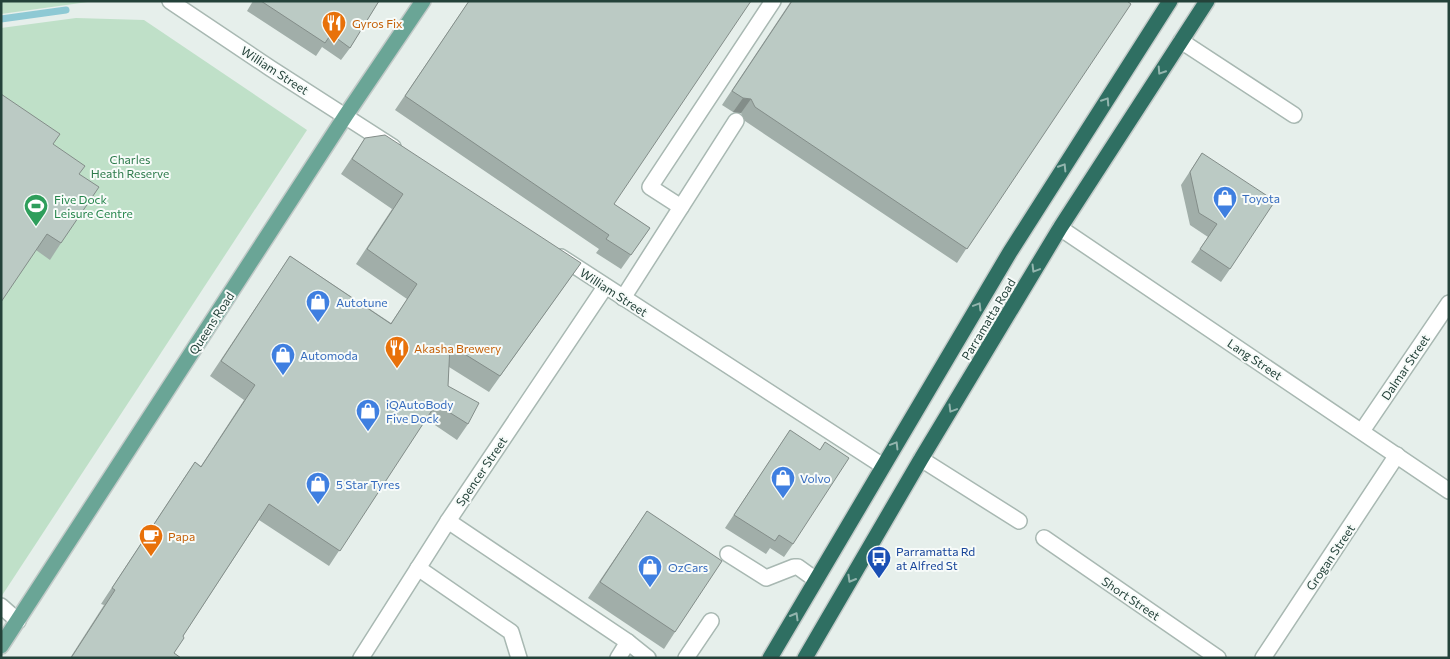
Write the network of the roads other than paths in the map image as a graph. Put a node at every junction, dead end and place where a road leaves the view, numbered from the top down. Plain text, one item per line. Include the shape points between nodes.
1 (170, 1) edge
2 (423, 1) edge
3 (773, 1) edge
4 (1170, 1) edge
5 (1207, 1) edge
6 (1181, 40) junction
7 (1294, 115) dead end
8 (346, 116) junction
9 (736, 121) dead end
10 (408, 157) edge
11 (681, 207) junction
12 (1060, 228) junction
13 (548, 249) edge
14 (605, 286) junction
15 (623, 298) junction
16 (1449, 303) edge
17 (1362, 431) junction
18 (1397, 456) junction
19 (922, 459) junction
20 (883, 466) junction
21 (1449, 491) edge
22 (448, 521) junction
23 (1019, 521) dead end
24 (1044, 538) dead end
25 (728, 554) dead end
26 (418, 568) junction
27 (816, 580) junction
28 (1, 606) edge
29 (18, 621) junction
30 (711, 621) dead end
31 (628, 642) junction
32 (1, 646) edge
33 (361, 658) edge
34 (519, 658) edge
35 (618, 658) edge
36 (648, 658) edge
37 (686, 658) edge
38 (770, 658) edge
39 (805, 658) edge
40 (1218, 658) edge
41 (1262, 658) edge

1 - 8 street, William Street
2 - 8 main road, Queens Road
3 - 11 street via 650,187
20 -> 4 highway, Parramatta Road via 1010,252
5 - 6 highway, Parramatta Road
6 - 7 street
6 -> 12 highway, Parramatta Road
8 - 10 street, William Street
8 - 29 main road, Queens Road
9 - 11 street
11 - 15 street
12 - 17 street, Lang Street
12 -> 19 highway, Parramatta Road
13 - 14 street, William Street
14 - 15 street, William Street
14 - 22 street, Spencer Street
15 - 20 street, William Street
16 - 17 street, Dalmar Street
17 - 18 street, Lang Street
18 - 21 street, Lang Street
18 - 41 street, Grogan Street
19 - 23 street
19 -> 39 highway, Parramatta Road
20 - 27 highway, Parramatta Road
22 - 26 street, Spencer Street
22 - 31 street
24 - 40 street, Short Street
25 - 27 street via 766,578 794,567
26 - 33 street, Spencer Street
26 - 34 street via 511,632
38 -> 27 highway, Parramatta Road
28 - 29 street
29 - 32 main road, Queens Road
30 - 37 street
31 - 35 street
31 - 36 street

